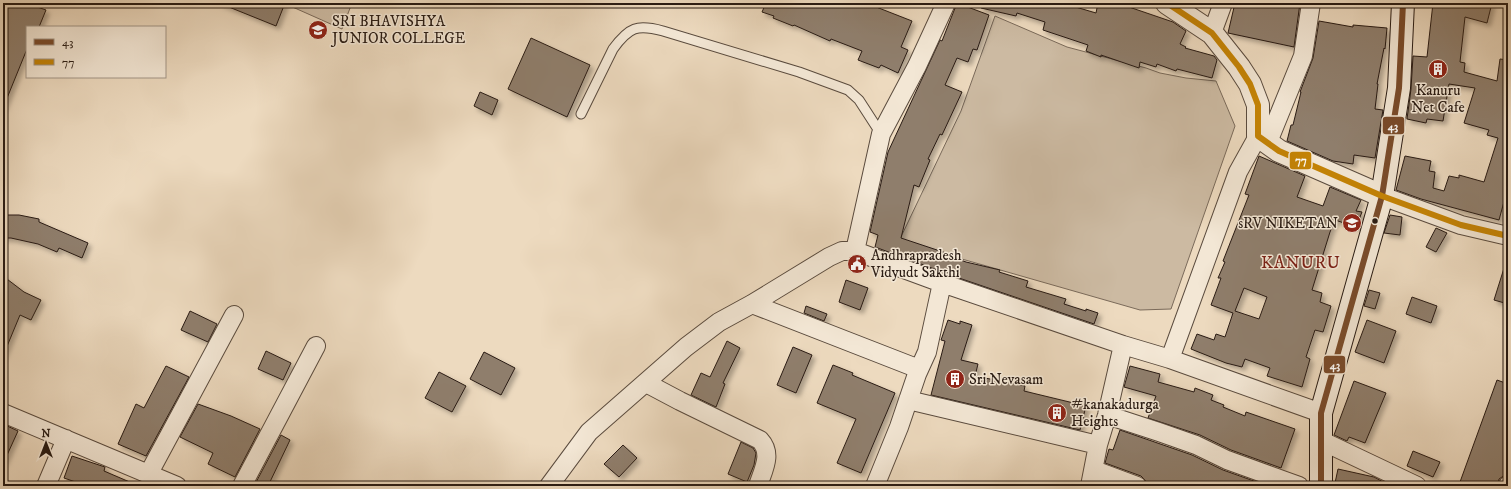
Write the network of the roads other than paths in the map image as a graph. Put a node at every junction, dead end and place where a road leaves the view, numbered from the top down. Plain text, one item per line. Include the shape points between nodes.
1 (946, 3) edge
2 (1167, 3) edge
3 (1223, 3) edge
4 (1311, 3) edge
5 (1403, 3) edge
6 (1212, 33) junction
7 (581, 114) dead end
8 (881, 134) junction
9 (1263, 139) junction
10 (1382, 196) junction
11 (1508, 236) edge
12 (855, 251) junction
13 (942, 283) junction
14 (752, 304) junction
15 (234, 315) dead end
16 (1123, 345) junction
17 (316, 346) dead end
18 (1170, 359) junction
19 (919, 369) junction
20 (646, 383) junction
21 (908, 400) junction
22 (3, 413) edge
23 (1321, 413) junction
24 (1107, 415) junction
25 (66, 439) junction
26 (1320, 440) junction
27 (1098, 445) junction
28 (149, 473) junction
29 (1092, 478) edge
30 (1296, 485) edge
31 (46, 486) edge
32 (177, 486) edge
33 (242, 486) edge
34 (549, 486) edge
35 (758, 486) edge
36 (875, 486) edge
37 (1137, 486) edge
38 (1321, 486) edge
39 (1417, 486) edge

1 - 8 street via 917,66
2 - 6 main road
3 - 6 street
4 - 9 street via 1303,56
5 - 10 main road via 1399,88
6 - 9 main road via 1250,84 1258,105
7 - 8 lane via 618,41 632,30 645,27 799,72 848,90 859,100
8 - 12 street
9 - 10 main road via 1279,151
9 - 18 street via 1238,172
10 - 11 street via 1461,224
10 - 23 main road
12 - 13 street
12 - 14 street via 842,251 829,257
13 - 16 street
13 - 19 street via 926,352
14 - 19 street
14 - 20 street via 719,322
15 - 28 street
16 - 18 street
16 - 24 street
17 - 33 street
18 - 23 street
19 - 21 street
20 - 34 street via 589,432
20 - 35 street via 760,440 766,447 768,457
21 - 27 street
21 - 36 street
22 - 25 street
23 - 26 main road
24 - 27 street
24 - 30 street via 1159,432
25 - 28 street
25 - 31 street
26 - 38 main road
26 - 39 street
27 - 29 street
28 - 32 street
29 - 37 street

